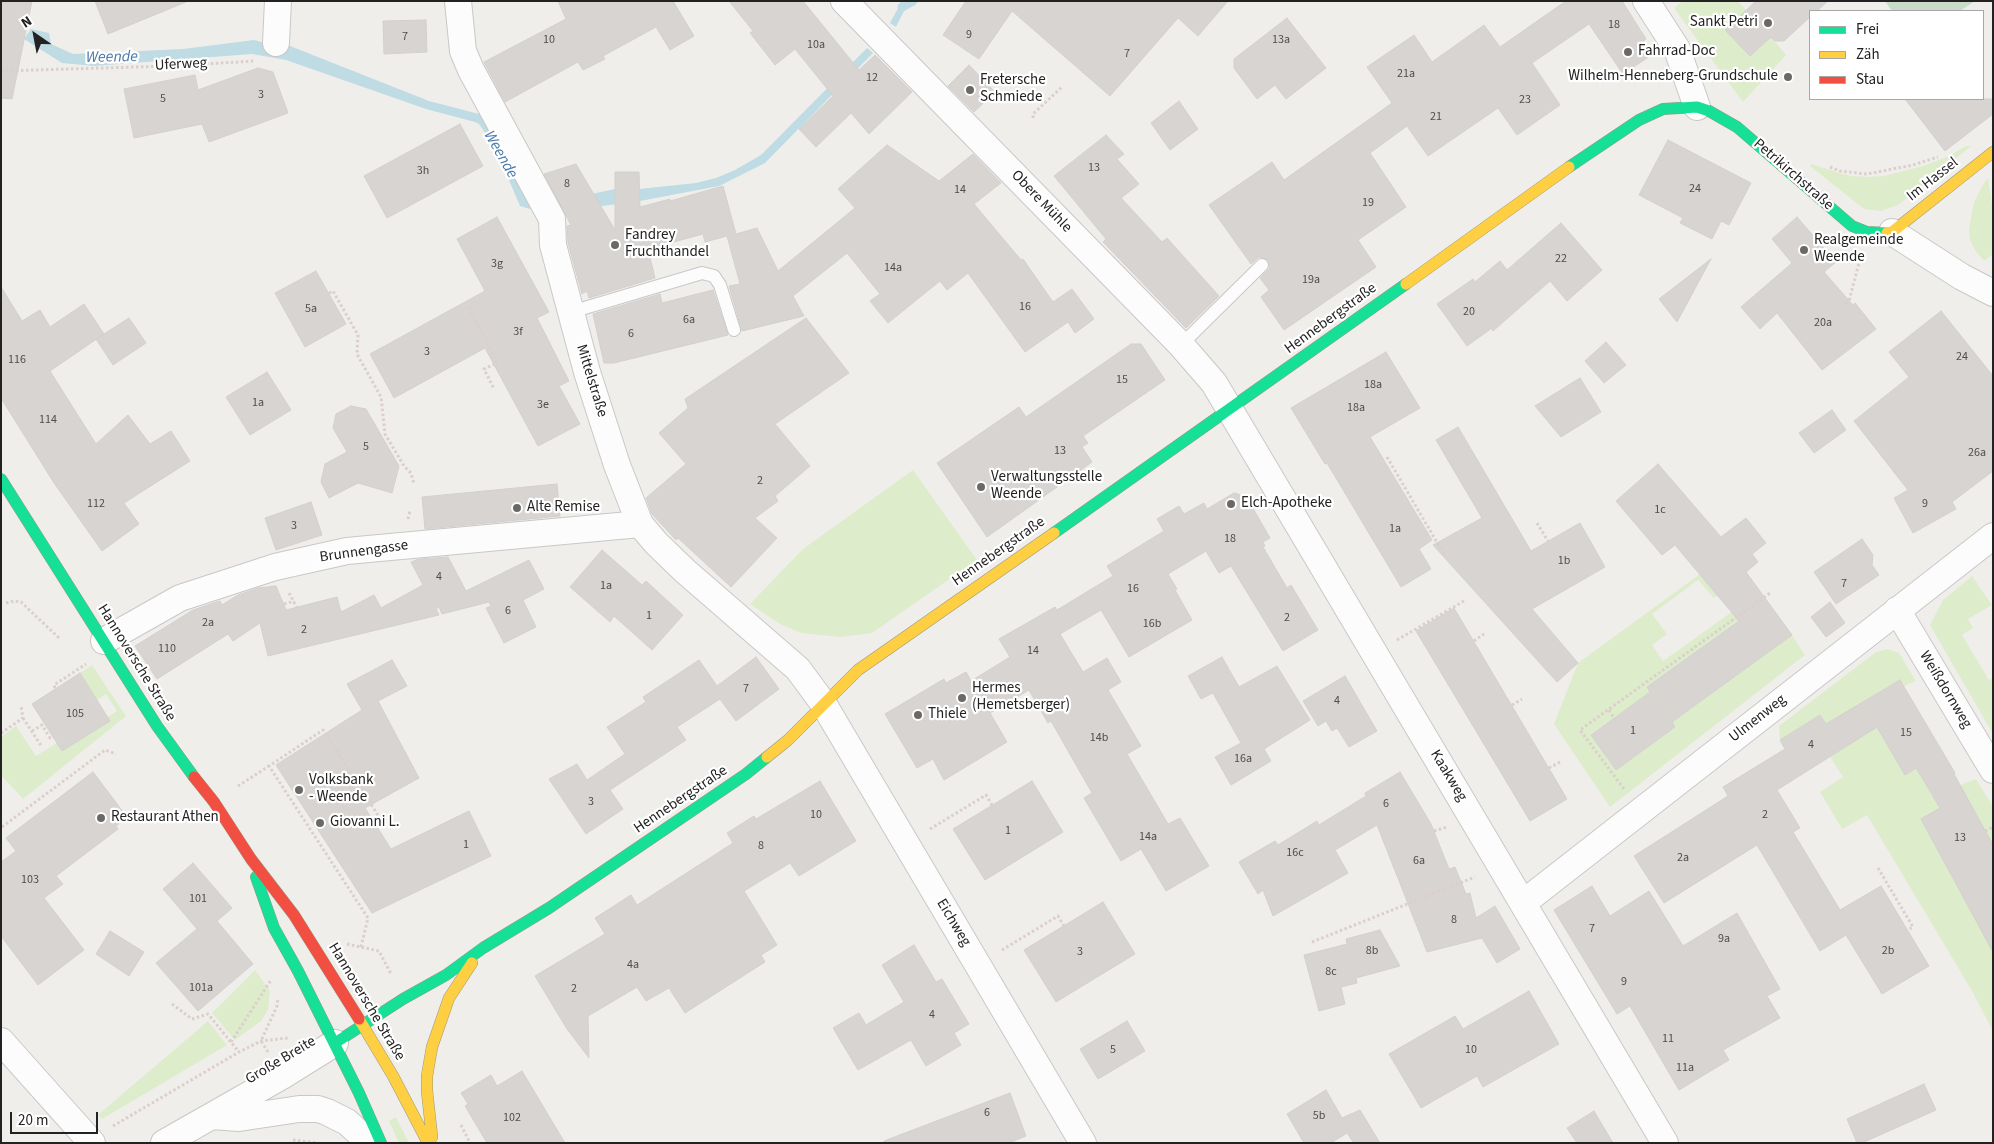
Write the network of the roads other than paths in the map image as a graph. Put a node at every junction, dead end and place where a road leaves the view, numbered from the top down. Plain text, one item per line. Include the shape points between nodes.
1 (278, 1) edge
2 (458, 1) edge
3 (844, 1) edge
4 (1646, 1) edge
5 (268, 52) road end
6 (1697, 107) junction
7 (1993, 152) edge
8 (1880, 232) junction
9 (1262, 265) dead end
10 (1993, 293) edge
11 (571, 312) junction
12 (734, 330) dead end
13 (1181, 345) junction
14 (1231, 409) junction
15 (1, 479) edge
16 (640, 524) junction
17 (1993, 536) edge
18 (1898, 610) junction
19 (104, 641) junction
20 (823, 703) junction
21 (1993, 770) edge
22 (251, 859) junction
23 (1523, 903) junction
24 (483, 948) junction
25 (363, 1025) junction
26 (341, 1027) junction
27 (1, 1041) edge
28 (212, 1116) junction
29 (91, 1141) edge
30 (164, 1143) edge
31 (370, 1143) edge
32 (381, 1143) edge
33 (428, 1143) edge
34 (433, 1143) edge
35 (1083, 1143) edge
36 (1665, 1143) edge

1 - 5 street
2 - 11 street, Mittelstraße via 462,51 552,219 553,245
3 - 13 street, Obere Mühle
4 - 6 street via 1677,49
6 - 8 street, Petrikirchstraße via 1737,127 1852,226
6 - 14 street, Hennebergstraße via 1664,109 1639,120
7 - 8 street, Im Hassel
8 - 10 street, Petrikirchstraße
9 - 13 lane
11 - 12 lane via 702,273 714,276 720,285
11 - 16 street, Mittelstraße via 614,456
13 - 14 street, Obere Mühle via 1214,383
14 - 20 street, Hennebergstraße via 902,638 858,670
14 - 23 street, Kaakweg
15 - 19 street, Hannoversche Straße
16 - 19 street, Brunnengasse via 347,552 275,567 180,598
16 - 20 street, Mittelstraße via 685,571 798,669
17 - 18 street, Ulmenweg
18 - 21 street, Weißdornweg
18 - 23 street, Ulmenweg
19 - 22 street, Hannoversche Straße via 157,726 214,802
20 - 24 street, Hennebergstraße via 788,740 746,774 549,908
20 - 35 street, Eichweg
22 - 26 street, Hannoversche Straße via 294,915
22 - 26 street, Hannoversche Straße via 274,928
23 - 36 street, Kaakweg
24 - 25 street, Hennebergstraße via 446,975
24 - 26 street, Hennebergstraße via 412,982
24 - 34 street via 449,998 432,1047 427,1090
25 - 26 street, Hannoversche Straße
25 - 26 street, Große Breite
25 - 33 street, Hannoversche Straße
26 - 28 street, Große Breite via 238,1088
26 - 32 street, Hannoversche Straße via 359,1093
27 - 29 street
28 - 30 street, Große Breite
28 - 31 street via 239,1118 318,1109 347,1122

